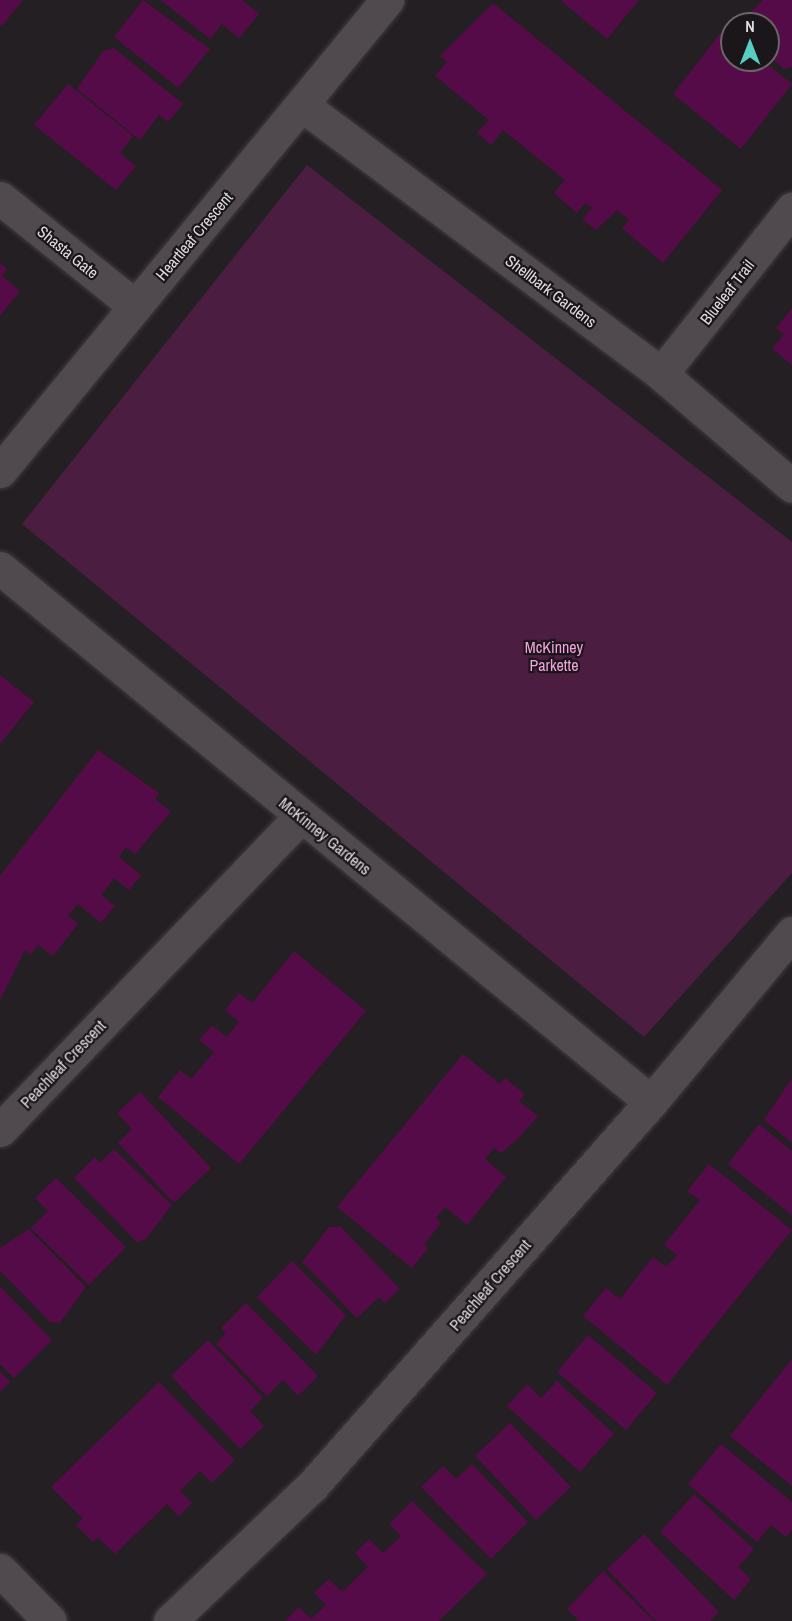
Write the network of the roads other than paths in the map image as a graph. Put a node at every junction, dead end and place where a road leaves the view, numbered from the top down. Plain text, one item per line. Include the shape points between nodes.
1 (387, 0) edge
2 (302, 105) junction
3 (0, 198) edge
4 (792, 209) edge
5 (135, 306) junction
6 (661, 374) junction
7 (0, 471) edge
8 (792, 486) edge
9 (0, 568) edge
10 (301, 816) junction
11 (792, 933) edge
12 (651, 1102) junction
13 (0, 1130) edge
14 (0, 1570) edge
15 (50, 1621) edge
16 (170, 1621) edge

1 - 2 street, Heartleaf Crescent
2 - 5 street, Heartleaf Crescent
2 - 6 street, Shellbark Gardens
3 - 5 street, Shasta Gate
4 - 6 street, Blueleaf Trail
5 - 7 street, Heartleaf Crescent
6 - 8 street, Shellbark Gardens
9 - 10 street, McKinney Gardens
10 - 12 street, McKinney Gardens
10 - 13 street, Peachleaf Crescent
11 - 12 street, Peachleaf Crescent
12 - 16 street, Peachleaf Crescent via 312,1486
14 - 15 street

